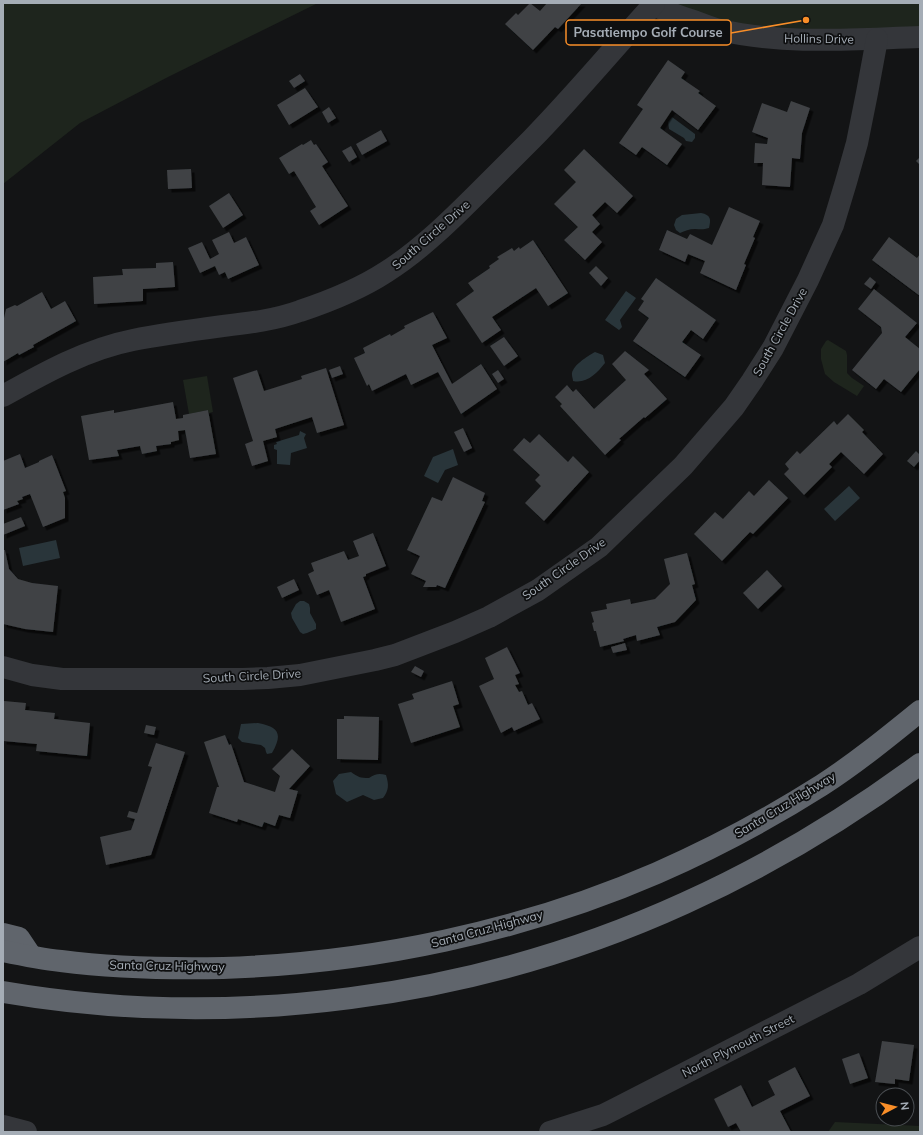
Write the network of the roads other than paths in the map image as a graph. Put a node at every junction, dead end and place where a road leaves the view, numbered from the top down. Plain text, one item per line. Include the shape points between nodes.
1 (653, 4) edge
2 (920, 37) edge
3 (877, 39) junction
4 (3, 396) edge
5 (3, 667) edge
6 (920, 703) edge
7 (920, 711) edge
8 (899, 729) junction
9 (920, 764) edge
10 (3, 934) edge
11 (920, 947) edge
12 (3, 951) edge
13 (31, 956) junction
14 (3, 992) edge
15 (3, 1126) edge
16 (26, 1132) edge
17 (550, 1132) edge

1 - 3 street, Hollins Drive via 719,30 750,36 822,40
1 - 4 street, South Circle Drive via 533,138 429,240 386,273 352,291 299,312 255,322 131,340 88,353
2 - 3 street, Hollins Drive
3 - 5 street, South Circle Drive via 856,143 833,225 773,348 734,407 706,440 678,472 599,547 538,590 489,617 395,655 325,671 243,679 62,679
6 - 8 highway
7 - 8 highway, Santa Cruz Highway
8 - 13 highway, Santa Cruz Highway via 862,757 782,809 699,853 657,873 569,906 479,932 364,955 247,967 106,966
9 - 14 highway via 815,835 771,861 684,904 592,941 499,969 386,993 256,1007 207,1009 110,1006
10 - 13 highway via 19,938
11 - 17 street, North Plymouth Street via 859,984 603,1115
12 - 13 highway, Santa Cruz Highway
15 - 16 street

